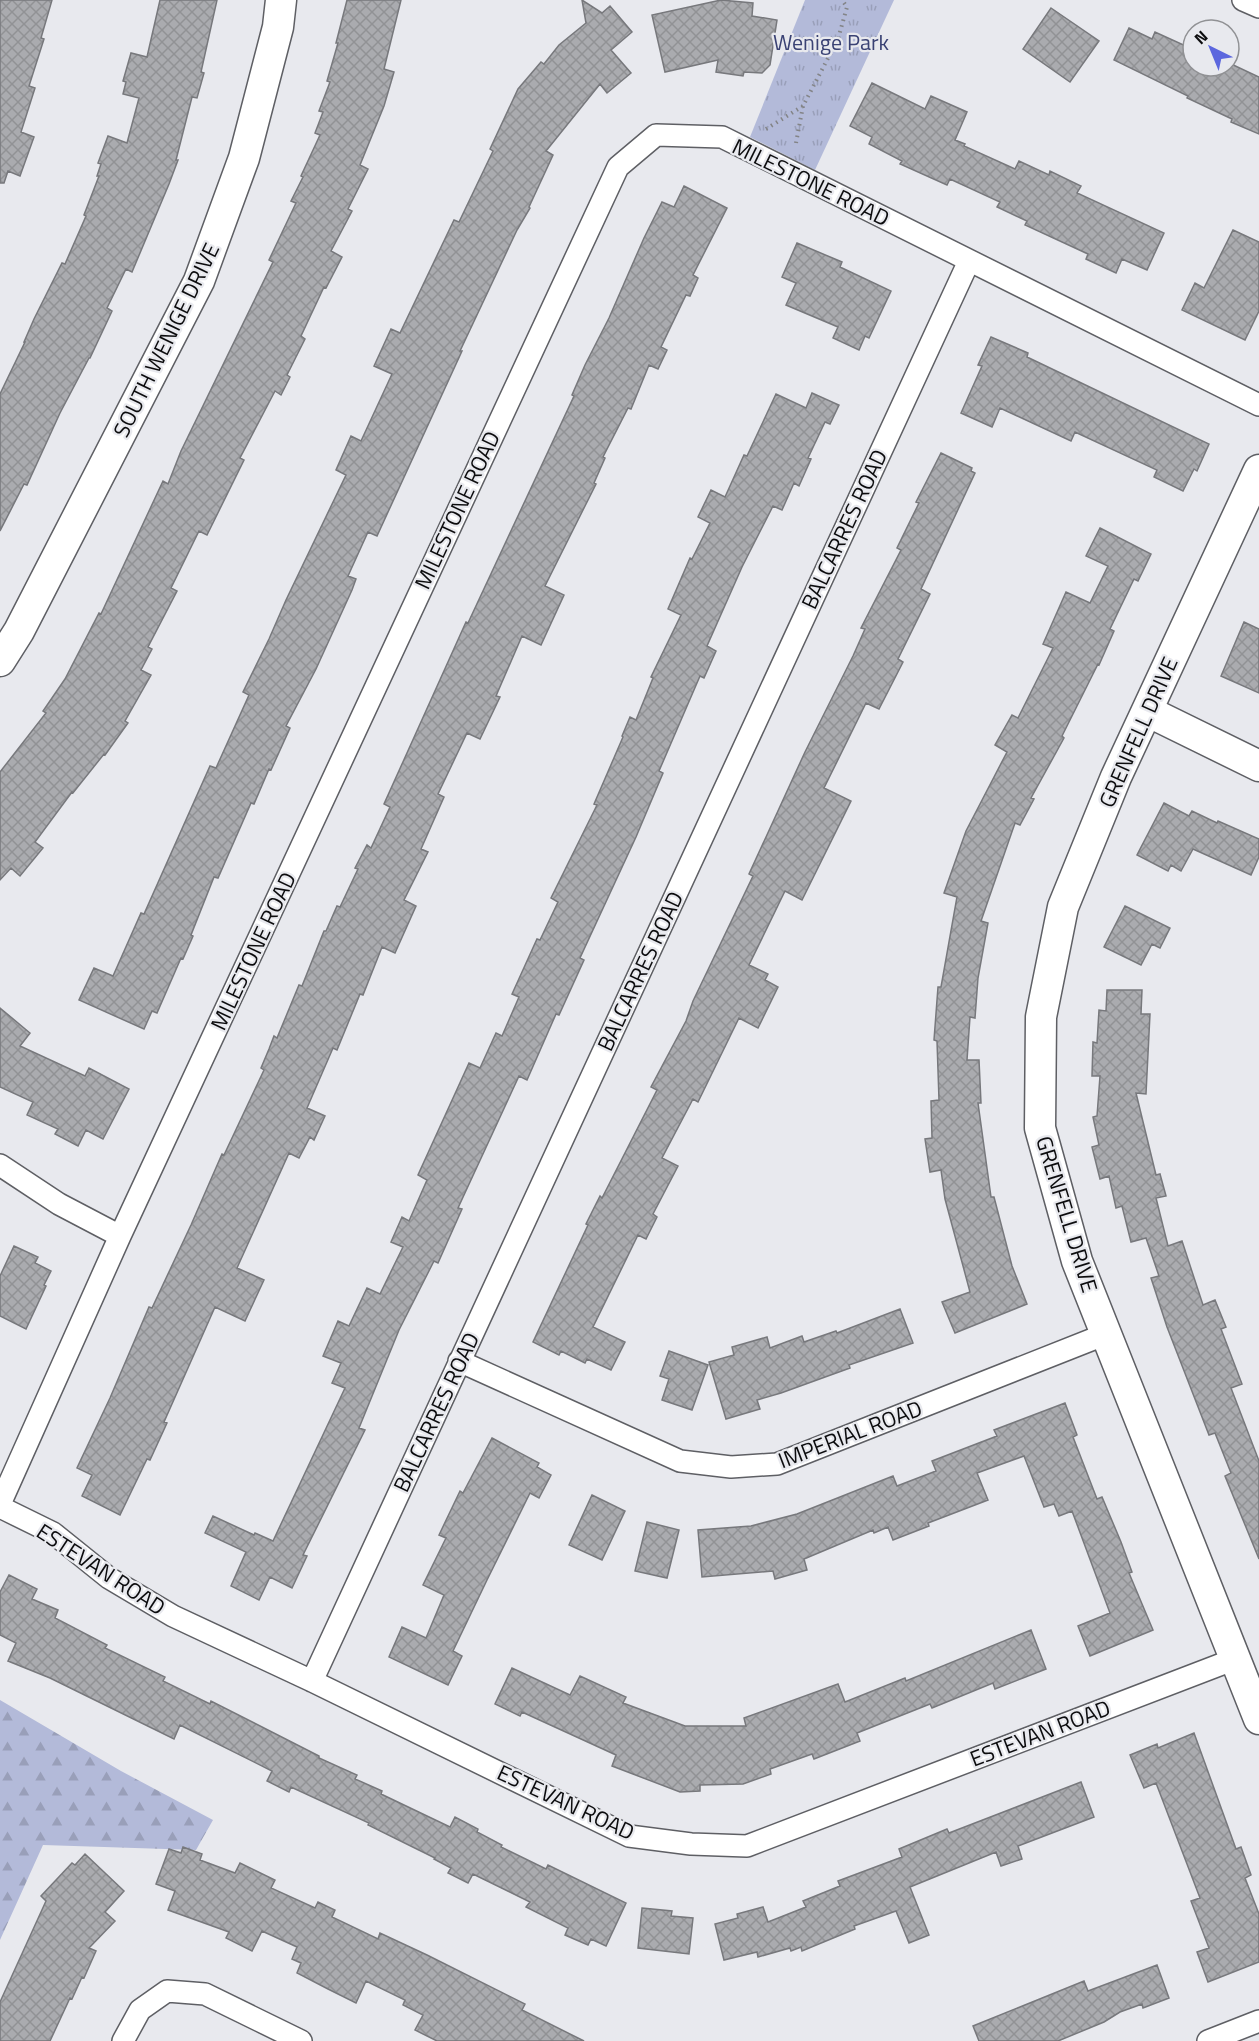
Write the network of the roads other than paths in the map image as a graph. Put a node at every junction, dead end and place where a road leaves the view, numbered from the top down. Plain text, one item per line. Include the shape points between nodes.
1 (281, 0) edge
2 (1243, 0) edge
3 (1259, 8) edge
4 (969, 261) junction
5 (1259, 405) edge
6 (1259, 470) edge
7 (0, 661) edge
8 (1147, 711) junction
9 (1259, 766) edge
10 (0, 1165) edge
11 (120, 1236) junction
12 (1106, 1334) junction
13 (459, 1361) junction
14 (0, 1505) edge
15 (1235, 1659) junction
16 (312, 1680) junction
17 (1259, 1719) edge
18 (1259, 2021) edge
19 (123, 2041) edge
20 (301, 2041) edge
21 (1208, 2041) edge

1 - 7 street, SOUTH WENIGE DRIVE via 278,27 244,158 199,281 20,631
2 - 3 street
4 - 5 street, MILESTONE ROAD
4 - 11 street, MILESTONE ROAD via 722,138 656,135 618,167
4 - 13 street, BALCARRES ROAD
6 - 8 street, GRENFELL DRIVE
8 - 9 street
8 - 12 street, GRENFELL DRIVE via 1062,907 1041,1017 1040,1128 1077,1261
10 - 11 street via 59,1204
11 - 14 street, MILESTONE ROAD
12 - 13 street, IMPERIAL ROAD via 777,1464 731,1467 680,1461
12 - 15 street, GRENFELL DRIVE
13 - 16 street, BALCARRES ROAD
14 - 16 street, ESTEVAN ROAD via 53,1533 109,1578 173,1616
15 - 16 street, ESTEVAN ROAD via 747,1846 691,1845 629,1836
15 - 17 street, GRENFELL DRIVE
18 - 21 street
19 - 20 street via 140,2010 167,1991 205,1994

